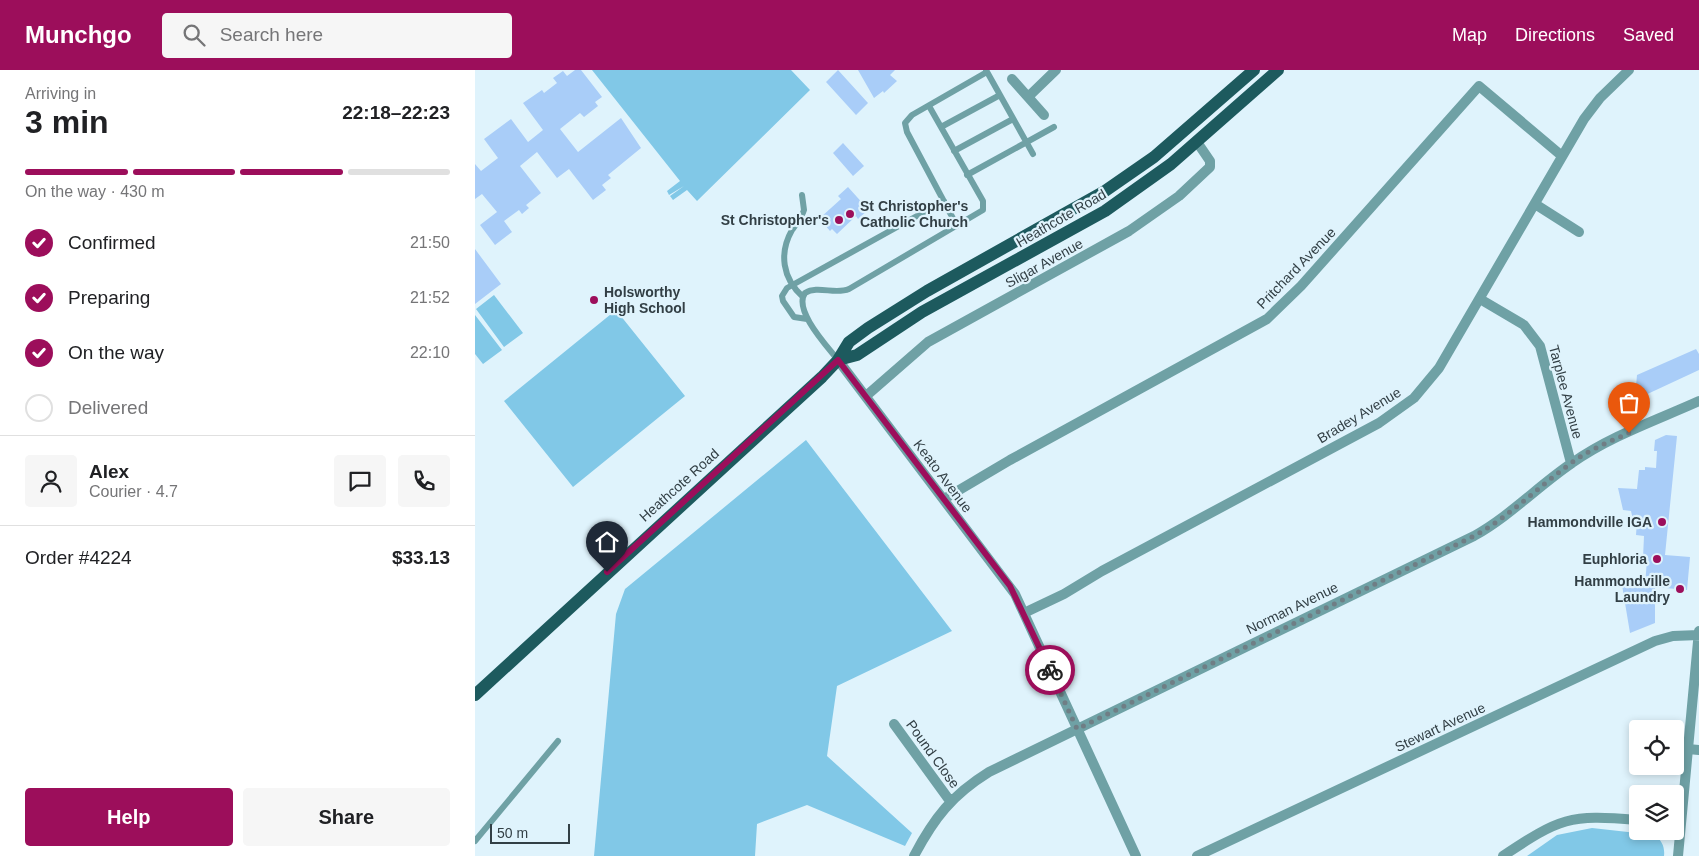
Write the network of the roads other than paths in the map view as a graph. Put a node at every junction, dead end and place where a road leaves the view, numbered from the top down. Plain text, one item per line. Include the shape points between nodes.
1 (1056, 70) edge
2 (1254, 70) edge
3 (1278, 70) edge
4 (1629, 70) edge
5 (987, 71) edge
6 (1011, 79) dead end
7 (1000, 95) junction
8 (1028, 97) junction
9 (929, 106) junction
10 (1044, 115) dead end
11 (1013, 118) junction
12 (941, 127) junction
13 (1054, 127) dead end
14 (1027, 142) junction
15 (1197, 142) junction
16 (954, 151) junction
17 (1033, 154) dead end
18 (1562, 156) junction
19 (967, 175) junction
20 (801, 195) dead end
21 (944, 201) junction
22 (1535, 204) junction
23 (957, 226) junction
24 (1579, 232) dead end
25 (792, 285) junction
26 (803, 297) junction
27 (1480, 299) junction
28 (807, 319) junction
29 (838, 360) junction
30 (866, 396) junction
31 (1699, 400) edge
32 (1571, 463) junction
33 (944, 499) junction
34 (1024, 613) junction
35 (1699, 630) edge
36 (1699, 635) edge
37 (475, 695) edge
38 (894, 724) dead end
39 (1077, 729) junction
40 (558, 741) dead end
41 (1688, 749) junction
42 (1699, 750) edge
43 (1683, 785) edge
44 (950, 801) junction
45 (1629, 819) edge
46 (1678, 840) edge
47 (475, 841) edge
48 (914, 856) edge
49 (1137, 856) edge
50 (1197, 856) edge
51 (1503, 856) edge
52 (1678, 856) edge

1 - 8 street
2 - 29 main road, Heathcote Road via 1161,151 1121,180 1072,212 881,318 849,342
3 - 15 main road, Heathcote Road
4 - 18 street, Bradey Avenue via 1591,109
5 - 7 lane
5 - 9 lane
6 - 8 street
7 - 11 lane
7 - 12 lane
8 - 10 street
9 - 12 lane
9 - 21 lane via 909,116 905,126
11 - 14 lane
11 - 16 lane
12 - 16 lane
13 - 14 lane
14 - 17 lane
14 - 19 lane
15 - 29 main road, Heathcote Road via 1097,216 922,312 857,355
15 - 30 street, Sligar Avenue via 1210,161 1210,167 1179,196 1114,240 928,342
16 - 19 lane
18 - 22 street, Bradey Avenue
18 - 33 street, Pritchard Avenue via 1479,86 1301,286 1267,319
19 - 23 lane via 984,207 980,213
20 - 25 lane via 804,212 783,253 785,270
21 - 23 lane
21 - 25 lane
22 - 24 street
22 - 27 street, Bradey Avenue
23 - 26 lane via 849,290 812,290
25 - 26 lane
25 - 28 lane via 784,292 783,301 794,317
26 - 28 lane
27 - 32 street, Tarplee Avenue via 1524,325 1536,339
27 - 34 street, Bradey Avenue via 1435,374 1414,398 1396,412
28 - 29 lane
29 - 30 street, Keato Avenue
29 - 37 main road, Heathcote Road
30 - 33 street, Keato Avenue
31 - 32 street, Norman Avenue via 1593,449
32 - 39 street, Norman Avenue via 1480,533
33 - 34 street, Keato Avenue via 1010,586
34 - 39 street, Keato Avenue
35 - 36 street
36 - 41 street
36 - 50 street, Stewart Avenue via 1673,636 1655,641
38 - 44 street, Pound Close
39 - 44 street, Norman Avenue via 989,772
39 - 49 street, Keato Avenue
40 - 47 lane
41 - 42 street
41 - 43 street
44 - 48 street, Norman Avenue
45 - 51 street via 1595,817 1562,821
46 - 52 street

